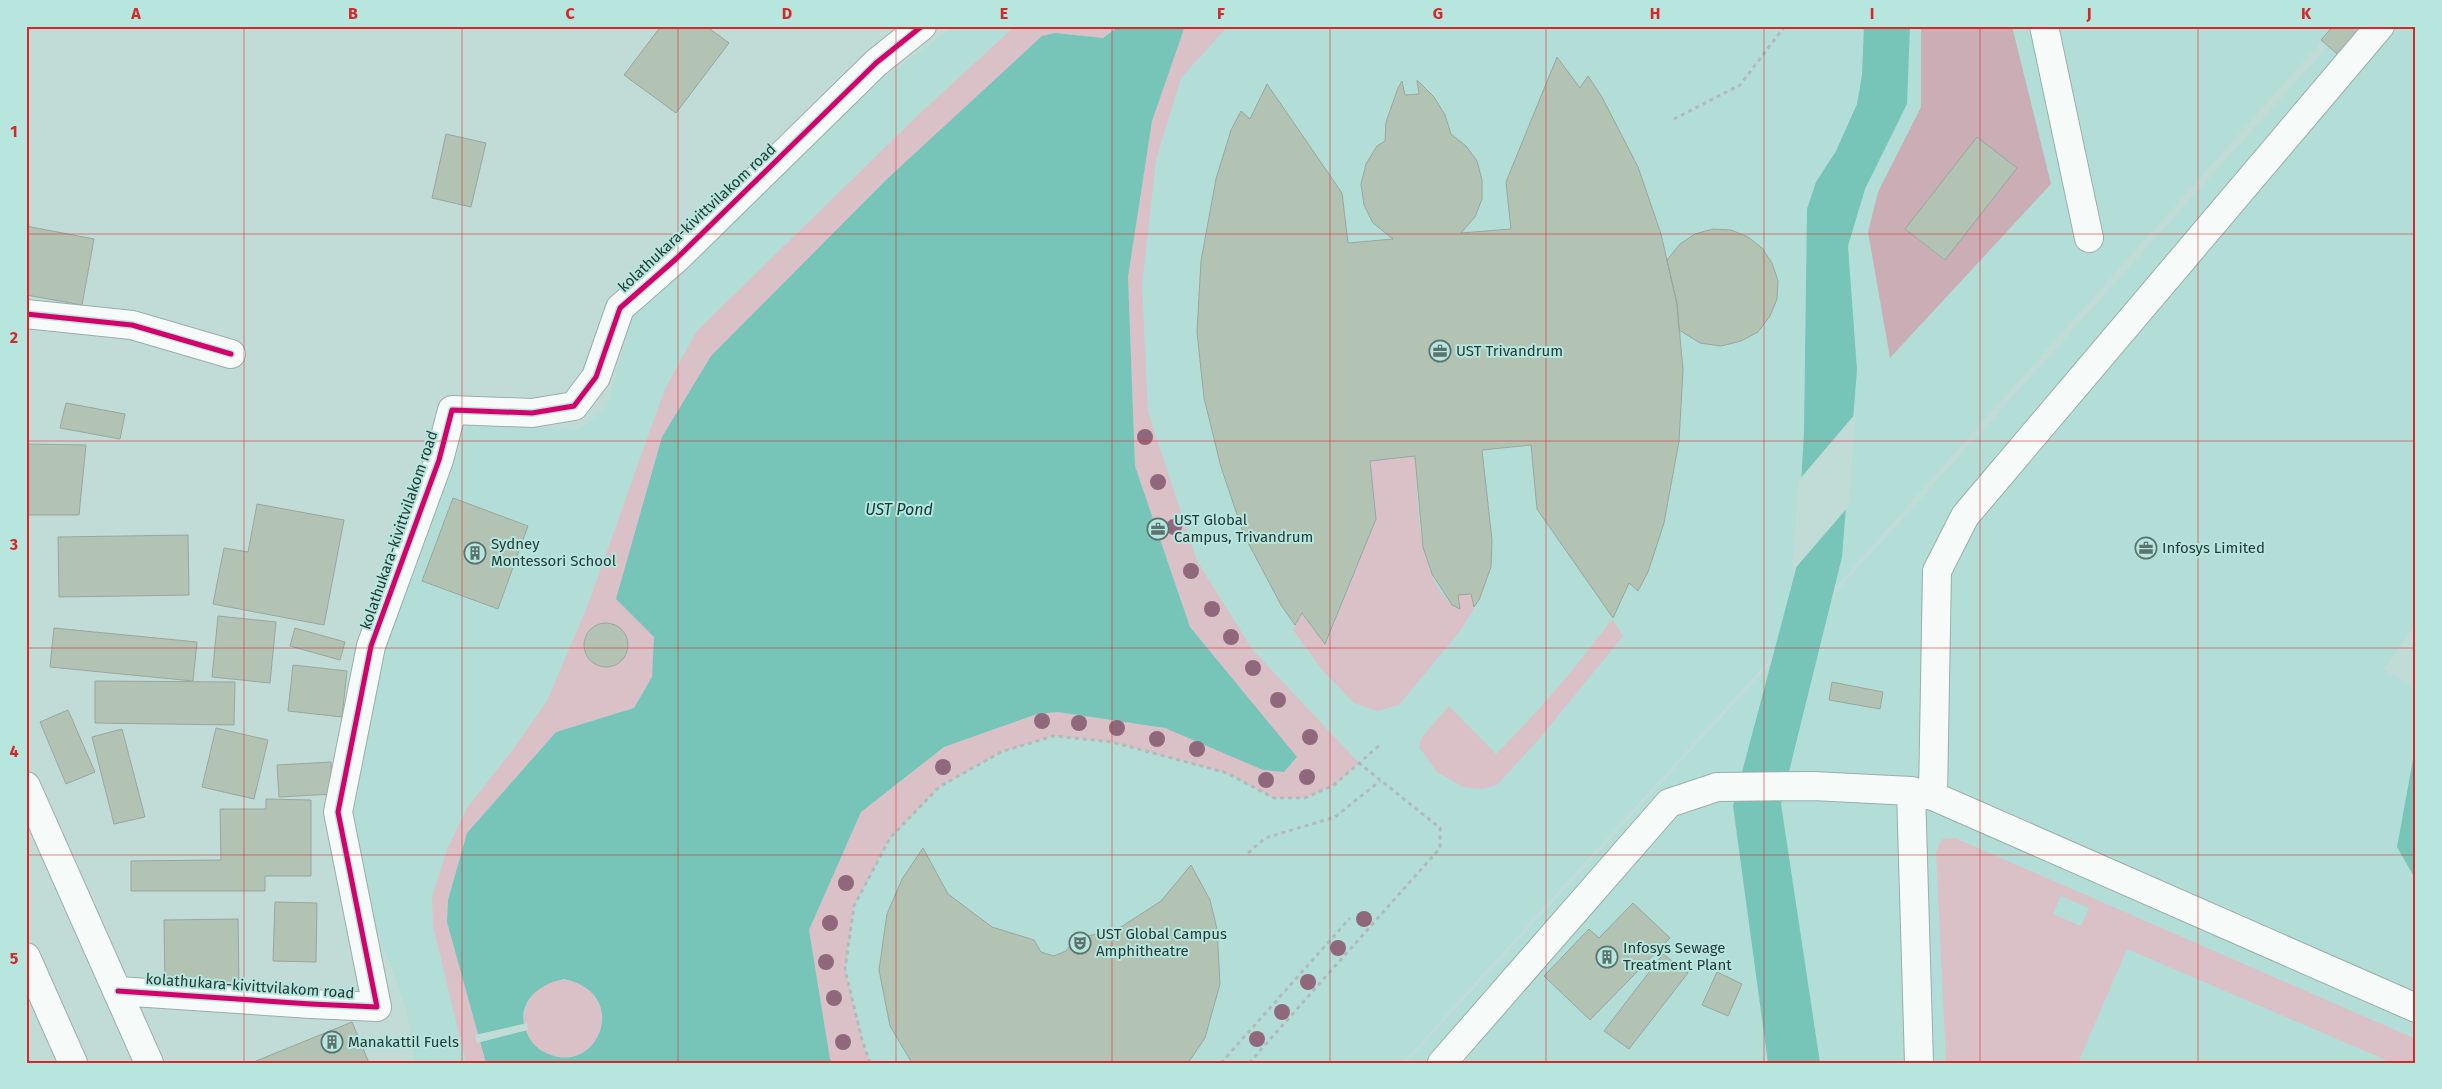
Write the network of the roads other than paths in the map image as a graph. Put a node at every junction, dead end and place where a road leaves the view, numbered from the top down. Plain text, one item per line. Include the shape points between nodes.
1 (922, 26) edge
2 (2044, 26) edge
3 (2380, 26) edge
4 (2090, 238) dead end
5 (26, 314) edge
6 (231, 354) dead end
7 (26, 786) edge
8 (1922, 794) junction
9 (26, 957) edge
10 (118, 991) junction
11 (2416, 1008) edge
12 (74, 1063) edge
13 (149, 1063) edge
14 (1442, 1063) edge
15 (1919, 1063) edge

1 - 10 main road, kolathukara-kivittvilakom road via 876,63 678,258 620,308 596,376 574,406 532,413 452,410 439,460 371,646 338,812 377,1007
2 - 4 main road
3 - 8 main road via 1965,516 1937,571
5 - 6 main road via 132,325
7 - 10 main road
8 - 11 main road
8 - 14 main road via 1813,786 1717,787 1669,803
8 - 15 main road
9 - 12 main road
10 - 13 main road

